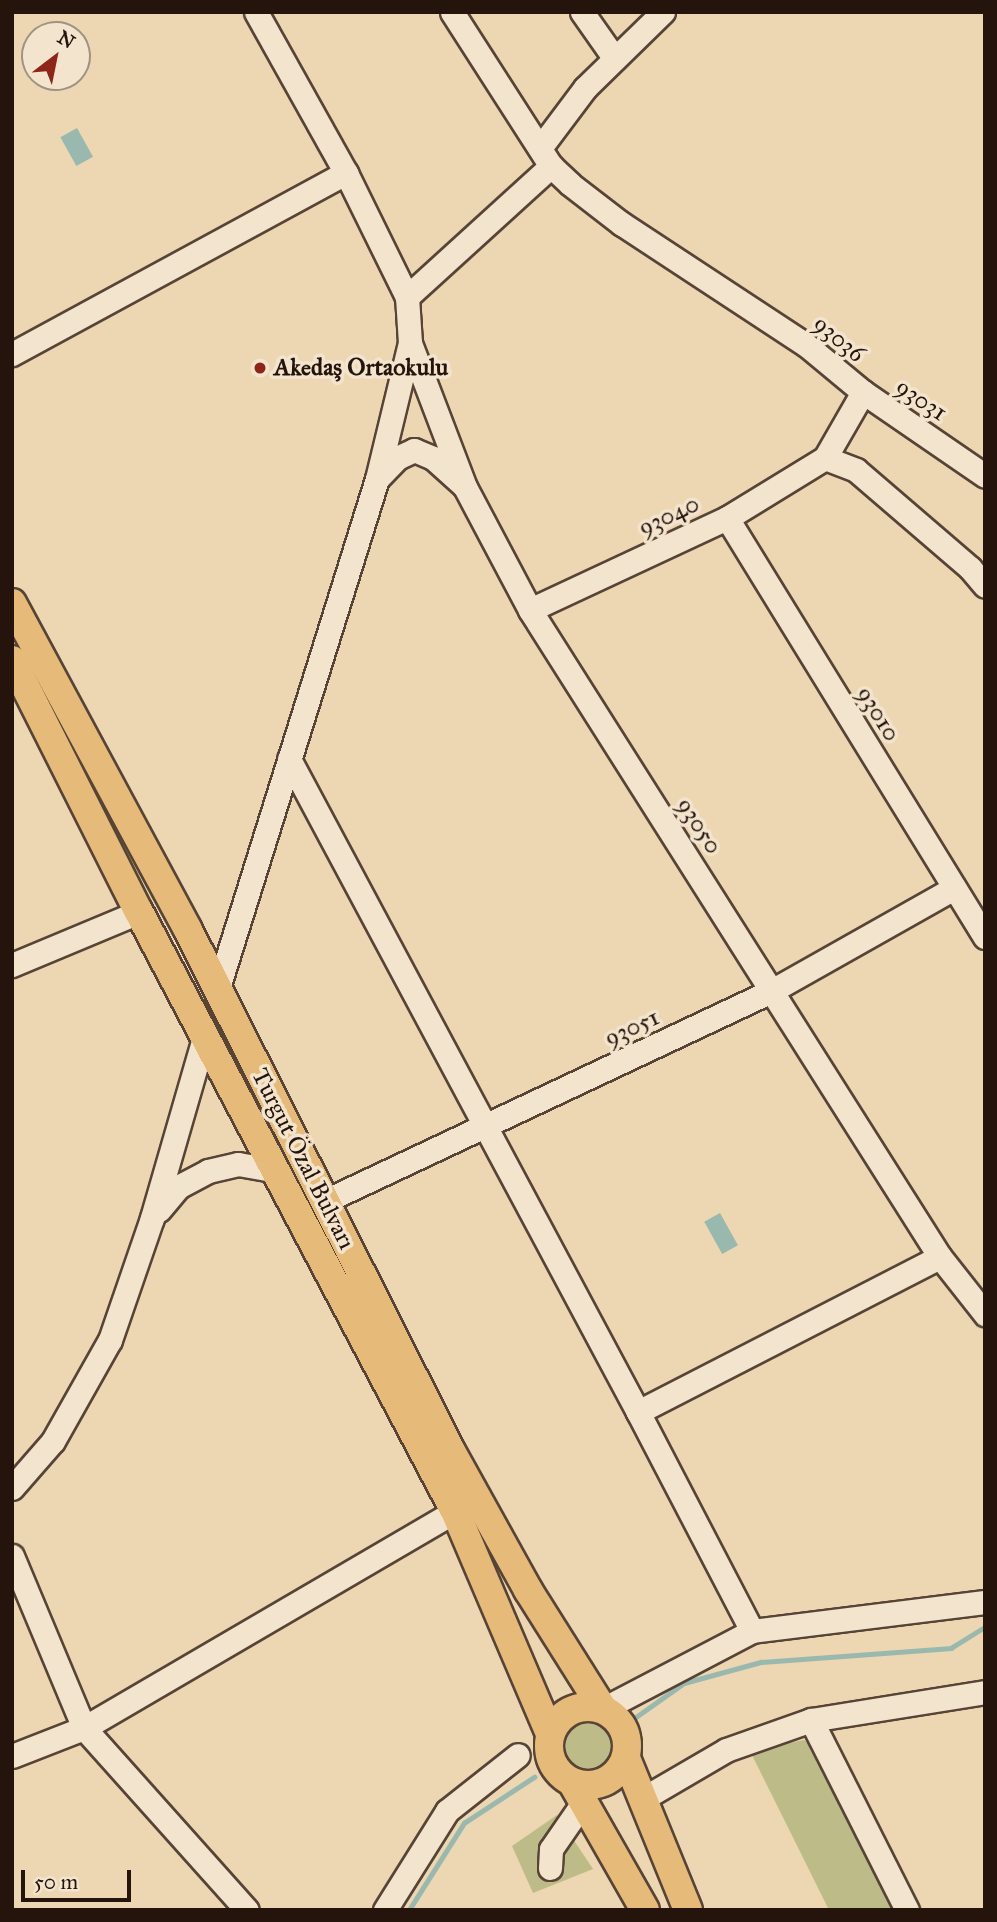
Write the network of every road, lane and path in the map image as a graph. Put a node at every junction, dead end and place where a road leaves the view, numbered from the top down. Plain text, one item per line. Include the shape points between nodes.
1 (256, 12) edge
2 (452, 12) edge
3 (582, 12) edge
4 (663, 12) edge
5 (615, 59) junction
6 (545, 157) junction
7 (346, 173) junction
8 (407, 297) junction
9 (410, 343) junction
10 (12, 354) edge
11 (863, 392) junction
12 (825, 458) junction
13 (985, 476) edge
14 (377, 479) junction
15 (466, 487) junction
16 (727, 518) junction
17 (985, 586) edge
18 (12, 603) edge
19 (530, 610) junction
20 (12, 660) edge
21 (289, 759) junction
22 (954, 888) junction
23 (139, 912) junction
24 (985, 937) edge
25 (12, 965) edge
26 (773, 990) junction
27 (217, 991) junction
28 (205, 1034) junction
29 (486, 1126) junction
30 (277, 1171) junction
31 (325, 1200) junction
32 (152, 1218) junction
33 (940, 1257) junction
34 (985, 1314) edge
35 (638, 1412) junction
36 (12, 1489) edge
37 (455, 1511) junction
38 (12, 1556) edge
39 (985, 1602) edge
40 (751, 1632) junction
41 (985, 1692) edge
42 (603, 1709) junction
43 (811, 1720) junction
44 (84, 1728) junction
45 (550, 1734) junction
46 (518, 1755) dead end
47 (12, 1756) edge
48 (626, 1758) junction
49 (577, 1793) junction
50 (644, 1798) junction
51 (550, 1868) dead end
52 (247, 1910) edge
53 (385, 1910) edge
54 (645, 1910) edge
55 (688, 1910) edge
56 (907, 1910) edge

1 - 7 street
2 - 6 street, 93036
3 - 5 street
4 - 5 street
5 - 6 street via 585,88
6 - 8 street
6 - 11 street, 93036 via 622,224 805,344
7 - 8 street
7 - 10 street
8 - 9 street
9 - 14 street
9 - 15 street, 93050
11 - 12 street, 93036
11 - 13 street, 93031
12 - 16 street, 93040
12 - 17 street via 856,470
14 - 15 street via 397,458 414,450 433,458
14 - 21 street
15 - 19 street, 93050
16 - 19 street, 93040
16 - 22 street, 93010
18 - 27 main road, Turgut Özal Bulvarı
19 - 26 street, 93050
20 - 23 main road, Turgut Özal Bulvarı
21 - 27 street
21 - 29 street
22 - 24 street, 93010
22 - 26 street, 93051
23 - 25 street
23 - 28 main road, Turgut Özal Bulvarı
26 - 29 street, 93051
26 - 33 street, 93050
27 - 31 main road, Turgut Özal Bulvarı
28 - 30 main road, Turgut Özal Bulvarı
28 - 32 street
29 - 31 street, 93051
29 - 35 street
30 - 32 street via 238,1164 208,1171 178,1188
30 - 37 main road, Turgut Özal Bulvarı
31 - 42 main road, Turgut Özal Bulvarı via 457,1462 528,1590
32 - 36 street via 110,1340 53,1441
33 - 34 street, 93050
33 - 35 street
35 - 40 street
37 - 44 street
37 - 45 main road, Turgut Özal Bulvarı
38 - 44 street
39 - 40 street
40 - 42 street
41 - 43 street
42 - 45 main road via 590,1706 565,1713
42 - 48 main road, Turgut Özal Bulvarı via 621,1724 628,1746
43 - 50 street via 726,1750
43 - 56 street
44 - 47 street
44 - 52 street
45 - 49 main road, Turgut Özal Bulvarı via 555,1767
46 - 53 street via 447,1811
48 - 49 main road via 610,1779
48 - 50 main road, Turgut Özal Bulvarı
49 - 51 street via 551,1849
49 - 54 main road, Turgut Özal Bulvarı
50 - 55 main road, Turgut Özal Bulvarı

